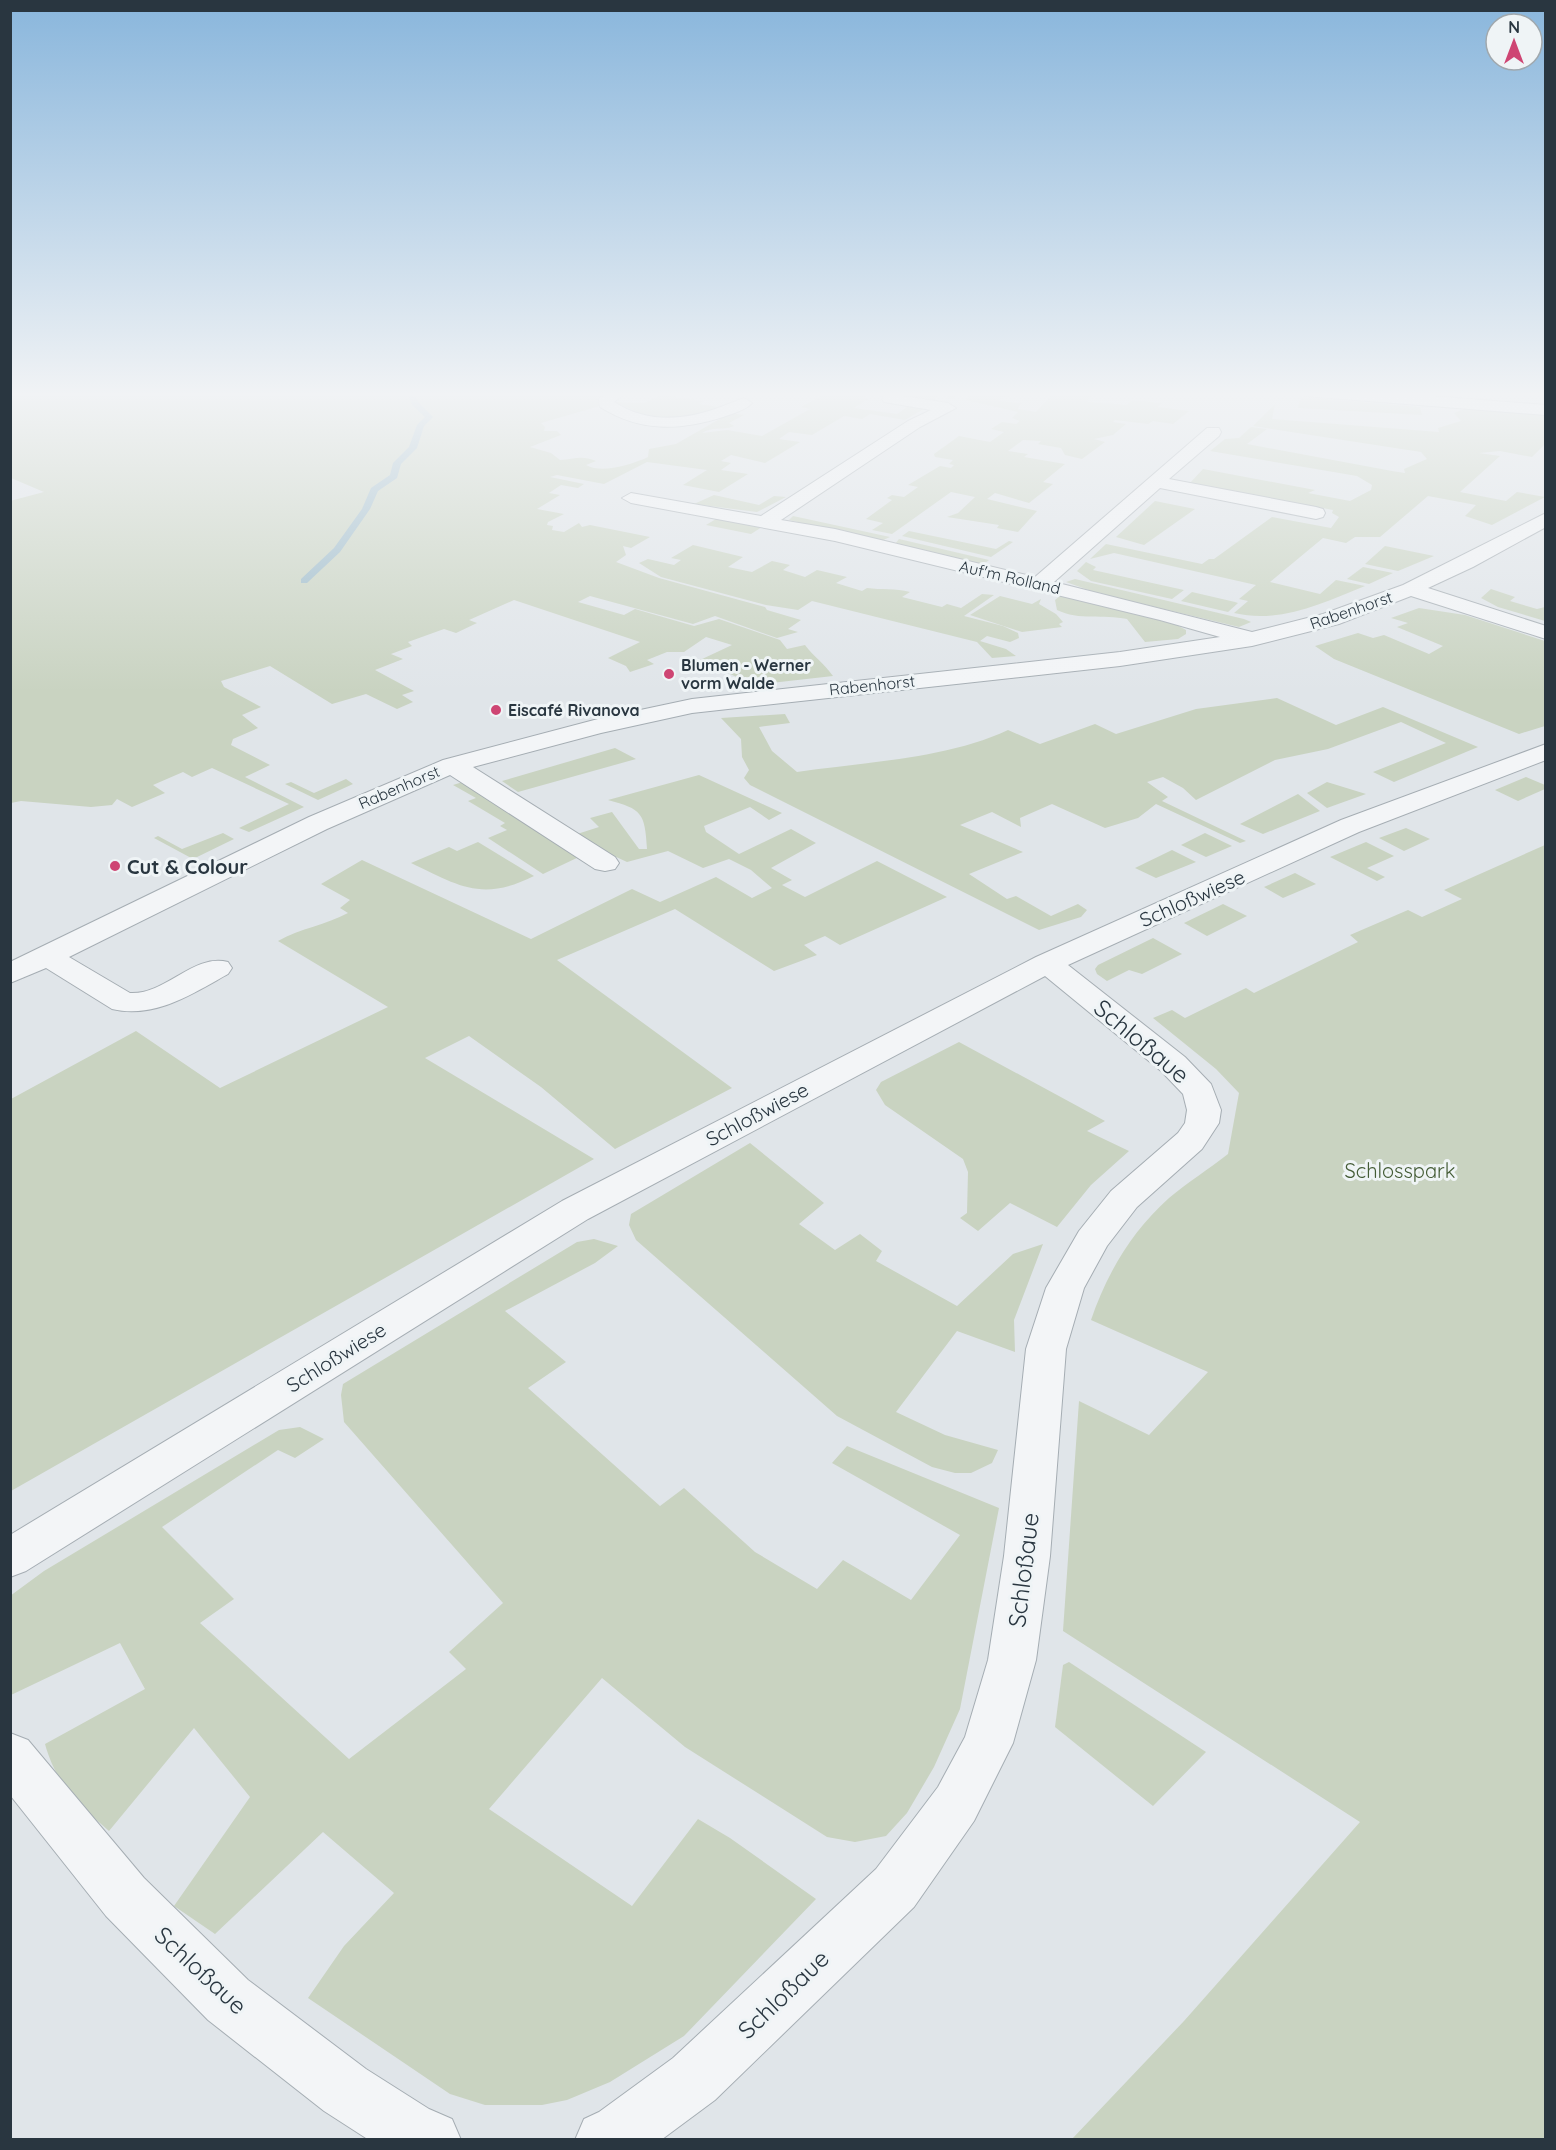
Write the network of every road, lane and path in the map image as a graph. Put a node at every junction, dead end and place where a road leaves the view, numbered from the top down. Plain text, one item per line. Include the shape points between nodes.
1 (811, 491) edge
2 (1145, 491) edge
3 (1204, 491) edge
4 (631, 498) dead end
5 (1316, 513) dead end
6 (1545, 519) edge
7 (766, 521) junction
8 (1039, 584) junction
9 (1410, 589) junction
10 (1545, 633) edge
11 (1252, 639) junction
12 (1545, 751) edge
13 (452, 765) junction
14 (605, 863) dead end
15 (47, 956) junction
16 (1047, 963) junction
17 (217, 968) dead end
18 (10, 974) edge
19 (10, 1558) edge
20 (10, 1756) edge
21 (431, 2139) edge
22 (605, 2139) edge

1 - 7 street
2 - 8 street
3 - 5 street
4 - 7 street, Auf'm Rolland
6 - 9 street, Rabenhorst
7 - 8 street, Auf'm Rolland
8 - 11 street, Auf'm Rolland
9 - 10 street
9 - 11 street, Rabenhorst via 1331,619
11 - 13 street, Rabenhorst via 1153,655 692,706 598,726
12 - 16 street, Schloßwiese via 1350,826
13 - 14 street
13 - 15 street, Rabenhorst via 360,803
15 - 17 street via 123,1002 134,1003 150,1001
15 - 18 street, Rabenhorst
16 - 19 street, Schloßwiese via 575,1210
16 - 22 street, Schloßaue via 1173,1064 1199,1091 1204,1110 1202,1123 1190,1141 1124,1199 1092,1240 1065,1288 1046,1349 1027,1556 1012,1660 988,1743 956,1804 895,1888 694,2079 620,2133
20 - 21 street, Schloßaue via 125,1897 228,2000 345,2090 408,2130

